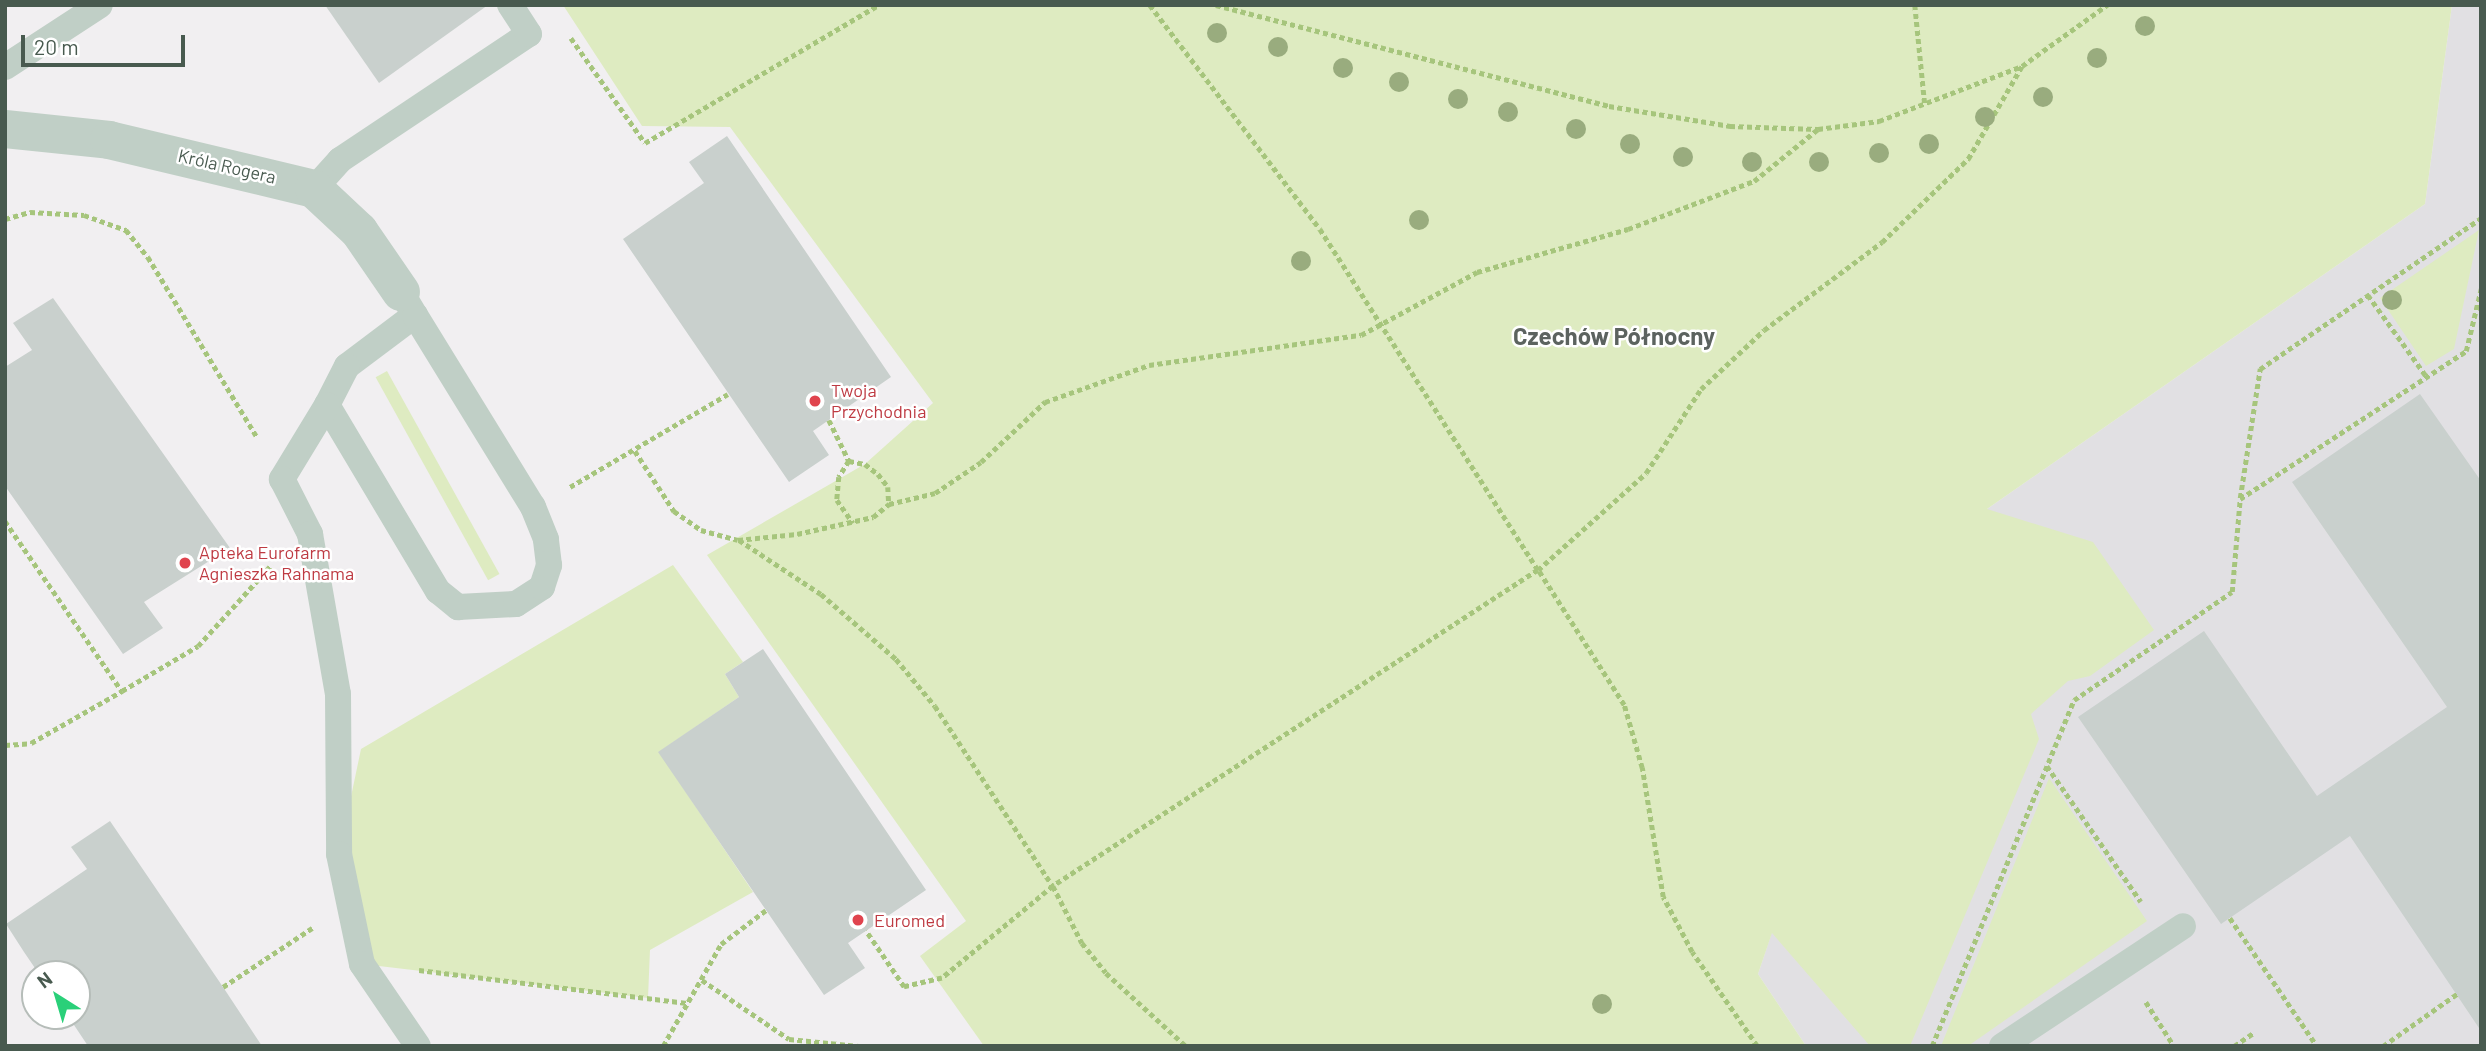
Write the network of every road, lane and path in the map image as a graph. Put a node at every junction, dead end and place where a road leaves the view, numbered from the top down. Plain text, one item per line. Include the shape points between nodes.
1 (100, 5) edge
2 (509, 5) edge
3 (878, 5) edge
4 (1150, 5) edge
5 (1216, 5) edge
6 (1914, 5) edge
7 (2107, 5) edge
8 (564, 26) dead end
9 (2022, 66) junction
10 (5, 67) edge
11 (1925, 105) junction
12 (5, 129) edge
13 (1818, 129) junction
14 (314, 189) junction
15 (2481, 218) edge
16 (5, 219) edge
17 (2481, 289) edge
18 (2368, 295) junction
19 (408, 303) junction
20 (1381, 328) junction
21 (2427, 377) junction
22 (728, 394) dead end
23 (327, 404) junction
24 (829, 420) dead end
25 (635, 451) junction
26 (849, 461) junction
27 (282, 479) junction
28 (2240, 499) junction
29 (889, 504) junction
30 (533, 508) junction
31 (5, 521) edge
32 (853, 523) junction
33 (310, 534) junction
34 (738, 540) junction
35 (1538, 570) junction
36 (122, 691) junction
37 (5, 745) edge
38 (2047, 766) junction
39 (1053, 886) junction
40 (348, 904) junction
41 (766, 910) dead end
42 (2230, 918) dead end
43 (866, 931) dead end
44 (2174, 932) joint
45 (362, 964) junction
46 (2124, 966) junction
47 (702, 981) junction
48 (223, 987) dead end
49 (2458, 993) dead end
50 (689, 1003) junction
51 (2253, 1033) dead end
52 (418, 1046) edge
53 (663, 1046) edge
54 (859, 1046) edge
55 (1186, 1046) edge
56 (1757, 1046) edge
57 (1932, 1046) edge
58 (2002, 1046) edge
59 (2174, 1046) edge
60 (2234, 1046) edge
61 (2317, 1046) edge
62 (2382, 1046) edge

1 - 10 lane
2 - 14 lane via 529,34 340,160
3 - 8 path via 645,143
4 - 20 path via 1320,229
5 - 13 path via 1609,106 1730,126
6 - 11 path
7 - 9 path
9 - 11 path
9 - 35 path via 1968,159 1882,242 1764,330 1702,389 1646,473
11 - 13 path via 1879,121
12 - 14 street, Króla Rogera via 109,140
13 - 20 path via 1754,181 1628,229 1477,272
14 - 19 street, Króla Rogera via 359,231
15 - 18 path
16 - 27 path via 30,212 84,215 126,230 148,257
17 - 21 path via 2466,351
18 - 21 path
18 - 28 path via 2260,369
19 - 23 lane via 346,366
19 - 30 lane
20 - 29 path via 1361,335 1149,365 1058,397 1045,402 981,462 935,493
20 - 35 path
21 - 28 path
22 - 25 path
23 - 27 lane
23 - 30 lane via 438,592 458,607 516,604 542,587 549,565 546,539
24 - 26 path
25 - 30 path
25 - 34 path via 674,511 701,530
26 - 29 path via 865,464 878,474 888,487
26 - 32 path via 839,477 837,500
27 - 33 lane
28 - 38 path via 2232,592 2074,700
29 - 32 path via 873,517
31 - 36 path
32 - 34 path
33 - 36 path via 283,552 198,646
33 - 40 lane via 338,694 340,854
34 - 39 path via 821,594 896,659 950,727
35 - 39 path
35 - 56 path via 1624,705 1642,768 1663,897 1692,952
36 - 37 path via 31,743
38 - 44 path
38 - 57 path
39 - 43 path via 942,978 904,987
39 - 55 path via 1082,943 1107,973
40 - 45 lane
40 - 48 path
41 - 47 path via 721,944
42 - 61 path
44 - 46 lane
45 - 50 path
45 - 52 lane
46 - 58 lane
46 - 59 path
47 - 50 path
47 - 54 path via 789,1039
49 - 62 path
50 - 53 path
51 - 60 path

